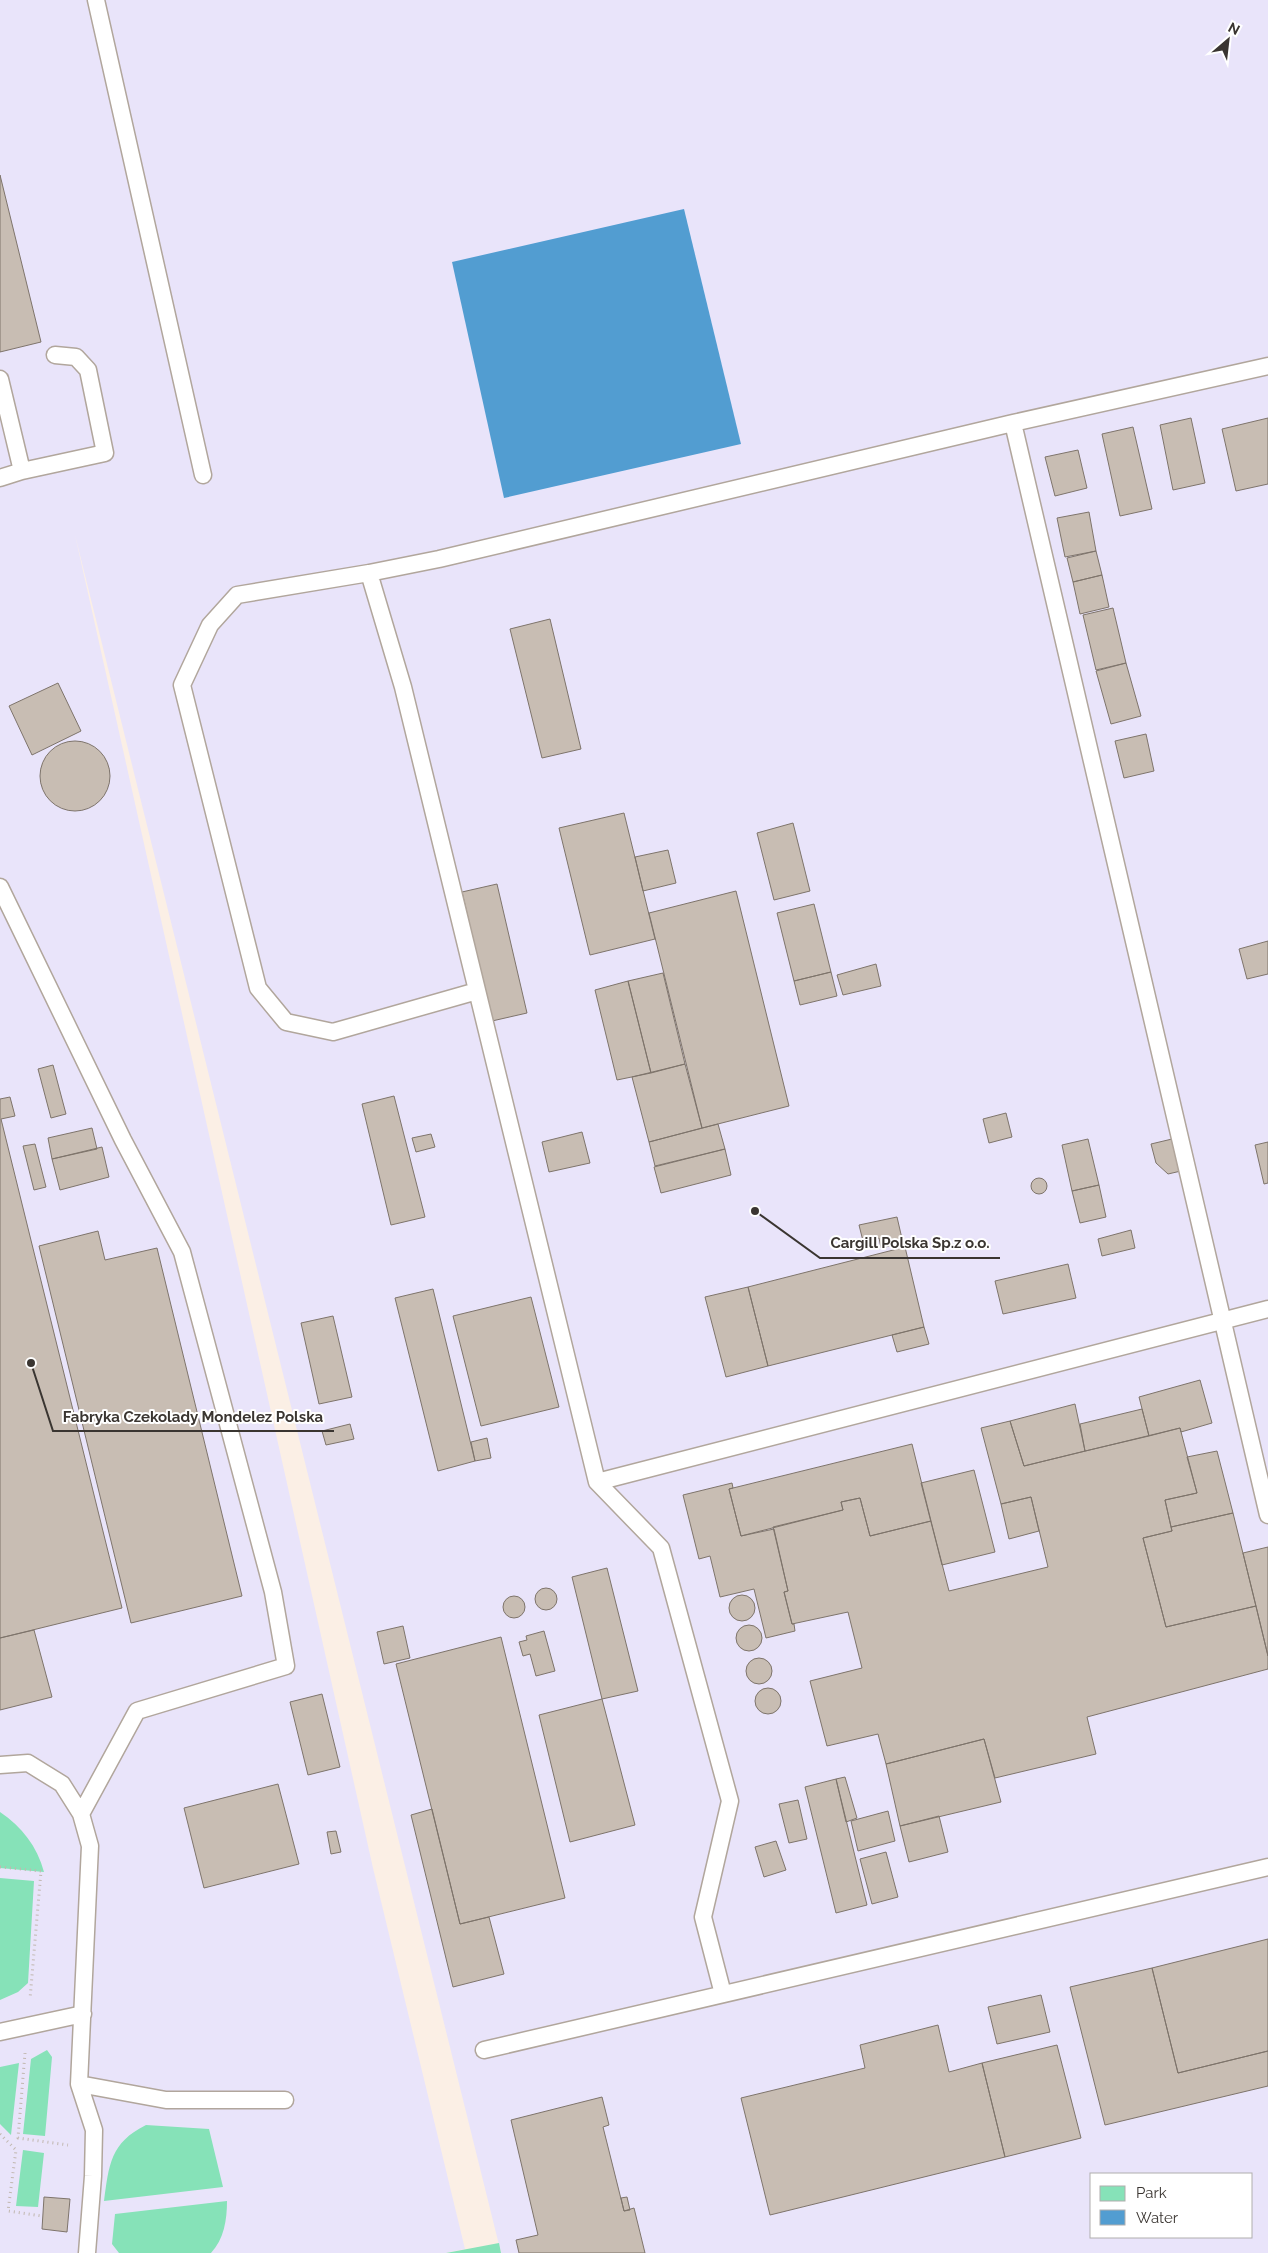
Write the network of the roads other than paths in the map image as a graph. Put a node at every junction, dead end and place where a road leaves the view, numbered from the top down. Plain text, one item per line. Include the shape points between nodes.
1 (96, 0) edge
2 (55, 355) dead end
3 (1268, 366) edge
4 (0, 378) edge
5 (1012, 423) junction
6 (22, 471) junction
7 (202, 475) dead end
8 (0, 478) edge
9 (369, 573) junction
10 (0, 887) edge
11 (477, 991) junction
12 (1268, 1309) edge
13 (1223, 1320) junction
14 (597, 1482) junction
15 (1268, 1515) edge
16 (0, 1765) edge
17 (81, 1814) junction
18 (1268, 1867) edge
19 (722, 1994) junction
20 (83, 2014) junction
21 (0, 2032) edge
22 (484, 2050) dead end
23 (80, 2084) junction
24 (285, 2100) dead end
25 (87, 2253) edge

1 - 7 lane
2 - 6 lane via 76,357 88,370 105,454
3 - 5 lane
4 - 6 lane
5 - 9 lane
5 - 13 lane
6 - 8 lane
9 - 11 lane via 403,687
9 - 11 lane via 237,595 210,625 182,684 258,988 286,1022 332,1032
10 - 17 lane via 123,1140 182,1252 272,1592 286,1666 137,1711
11 - 14 lane
12 - 13 lane
13 - 14 lane
13 - 15 lane
14 - 19 lane via 661,1548 730,1801 703,1917
16 - 17 lane via 28,1763 62,1784
17 - 20 lane via 90,1846
18 - 19 lane
19 - 22 lane
20 - 21 lane
20 - 23 lane
23 - 24 lane via 166,2100
23 - 25 lane via 94,2130 94,2176

